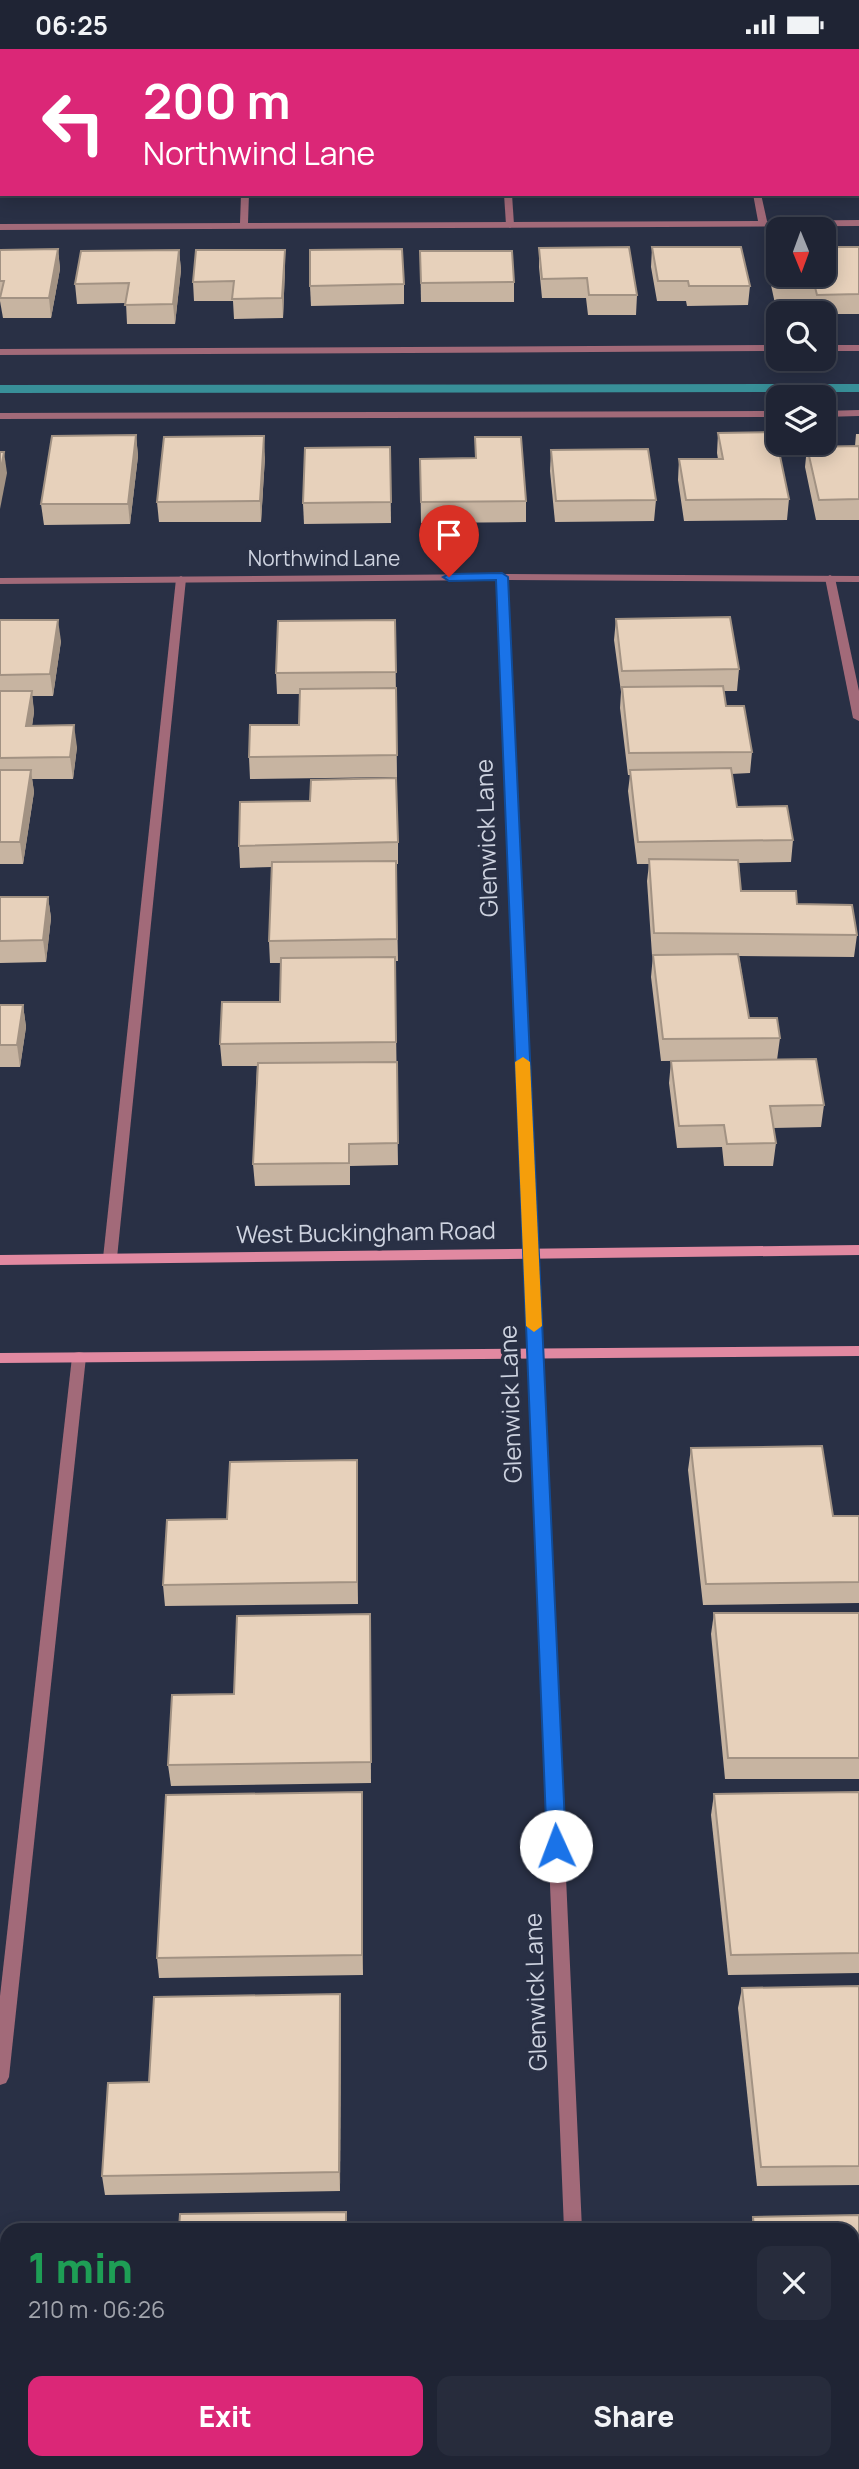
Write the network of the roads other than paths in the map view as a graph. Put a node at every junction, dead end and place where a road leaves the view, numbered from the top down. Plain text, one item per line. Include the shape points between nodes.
1 (245, 196) edge
2 (508, 196) edge
3 (757, 196) edge
4 (859, 223) edge
5 (510, 225) junction
6 (763, 225) junction
7 (0, 226) edge
8 (244, 226) junction
9 (766, 348) edge
10 (836, 348) edge
11 (859, 348) edge
12 (0, 352) edge
13 (859, 413) edge
14 (766, 414) edge
15 (836, 414) edge
16 (0, 416) edge
17 (502, 577) junction
18 (830, 578) junction
19 (181, 579) junction
20 (859, 579) edge
21 (0, 581) edge
22 (859, 718) edge
23 (859, 1250) edge
24 (531, 1253) junction
25 (110, 1258) junction
26 (0, 1260) edge
27 (859, 1351) edge
28 (535, 1354) junction
29 (79, 1357) junction
30 (0, 1358) edge
31 (0, 2077) edge
32 (573, 2223) edge

1 - 8 street
2 - 5 street
3 - 6 street
4 - 6 street
5 - 6 street
5 - 8 street
7 - 8 street
9 - 12 street
10 - 11 street
13 - 15 street
14 - 16 street
17 - 18 street, Northwind Lane
17 - 19 street, Northwind Lane
17 - 24 street, Glenwick Lane
18 - 20 street, Northwind Lane
18 - 22 street
19 - 21 street, Northwind Lane
19 - 25 street
23 - 24 main road, West Buckingham Road
24 - 25 main road, West Buckingham Road
24 - 28 street, Glenwick Lane
25 - 26 main road, West Buckingham Road
27 - 28 main road
28 - 29 main road
28 - 32 street, Glenwick Lane
29 - 30 main road
29 - 31 street

